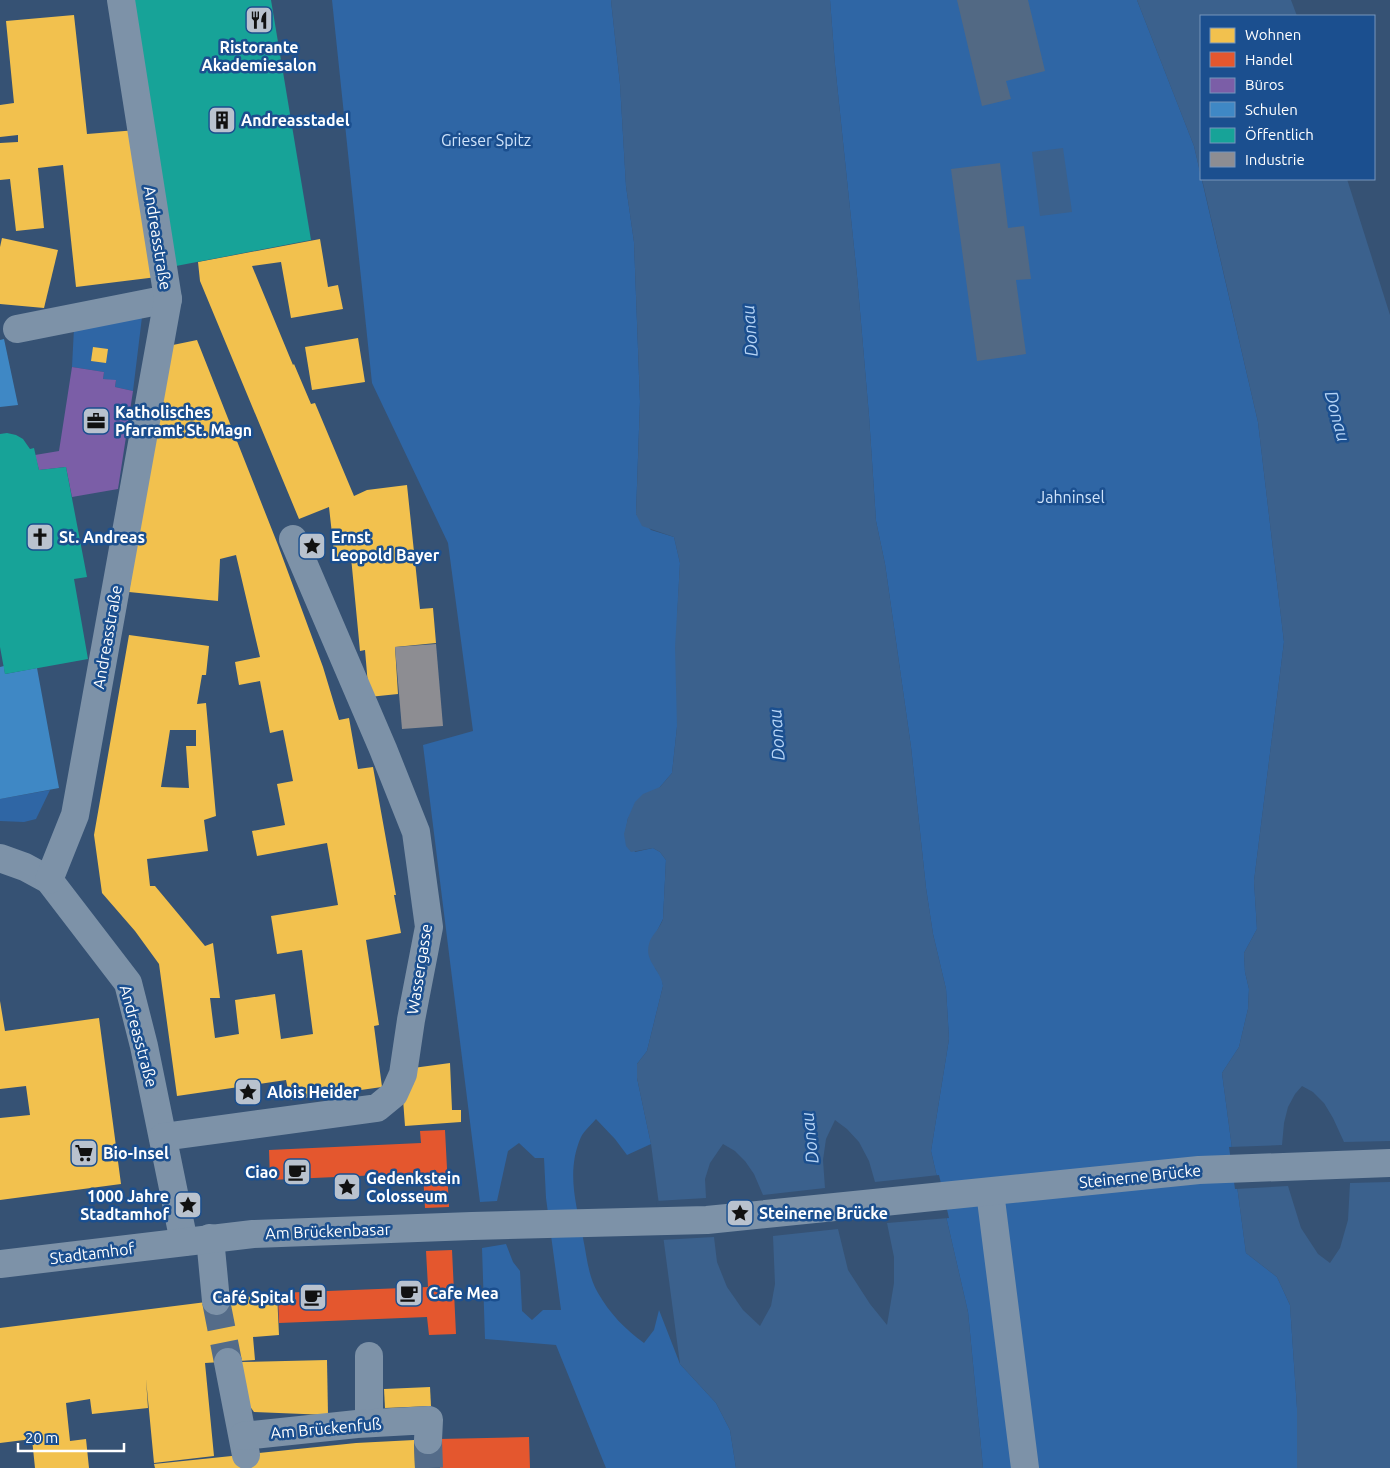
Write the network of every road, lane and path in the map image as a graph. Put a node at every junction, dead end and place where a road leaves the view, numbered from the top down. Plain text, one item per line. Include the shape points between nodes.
1 (121, 0) edge
2 (168, 299) junction
3 (17, 329) dead end
4 (293, 539) dead end
5 (0, 858) edge
6 (49, 880) junction
7 (163, 1137) junction
8 (1390, 1163) edge
9 (990, 1192) junction
10 (472, 1226) joint
11 (197, 1240) junction
12 (0, 1264) edge
13 (216, 1301) tunnel mouth
14 (369, 1356) dead end
15 (228, 1362) tunnel mouth
16 (369, 1423) junction
17 (429, 1430) dead end
18 (1025, 1468) edge

1 - 2 street, Andreasstraße
2 - 3 street
2 - 6 street, Andreasstraße via 75,815
4 - 7 street, Wassergasse via 416,832 429,927 404,1074 394,1094 377,1108
5 - 6 street
6 - 7 street, Andreasstraße via 128,983
7 - 11 street, Andreasstraße
8 - 9 street, Steinerne Brücke via 1198,1170
9 - 10 street, Steinerne Brücke via 707,1220
9 - 18 street
10 - 11 street, Am Brückenbasar via 253,1234
11 - 12 street, Stadtamhof
11 - 13 street, Andreasstraße
14 - 16 street
15 - 16 street, Am Brückenfuß via 244,1446
16 - 17 street, Am Brückenfuß

